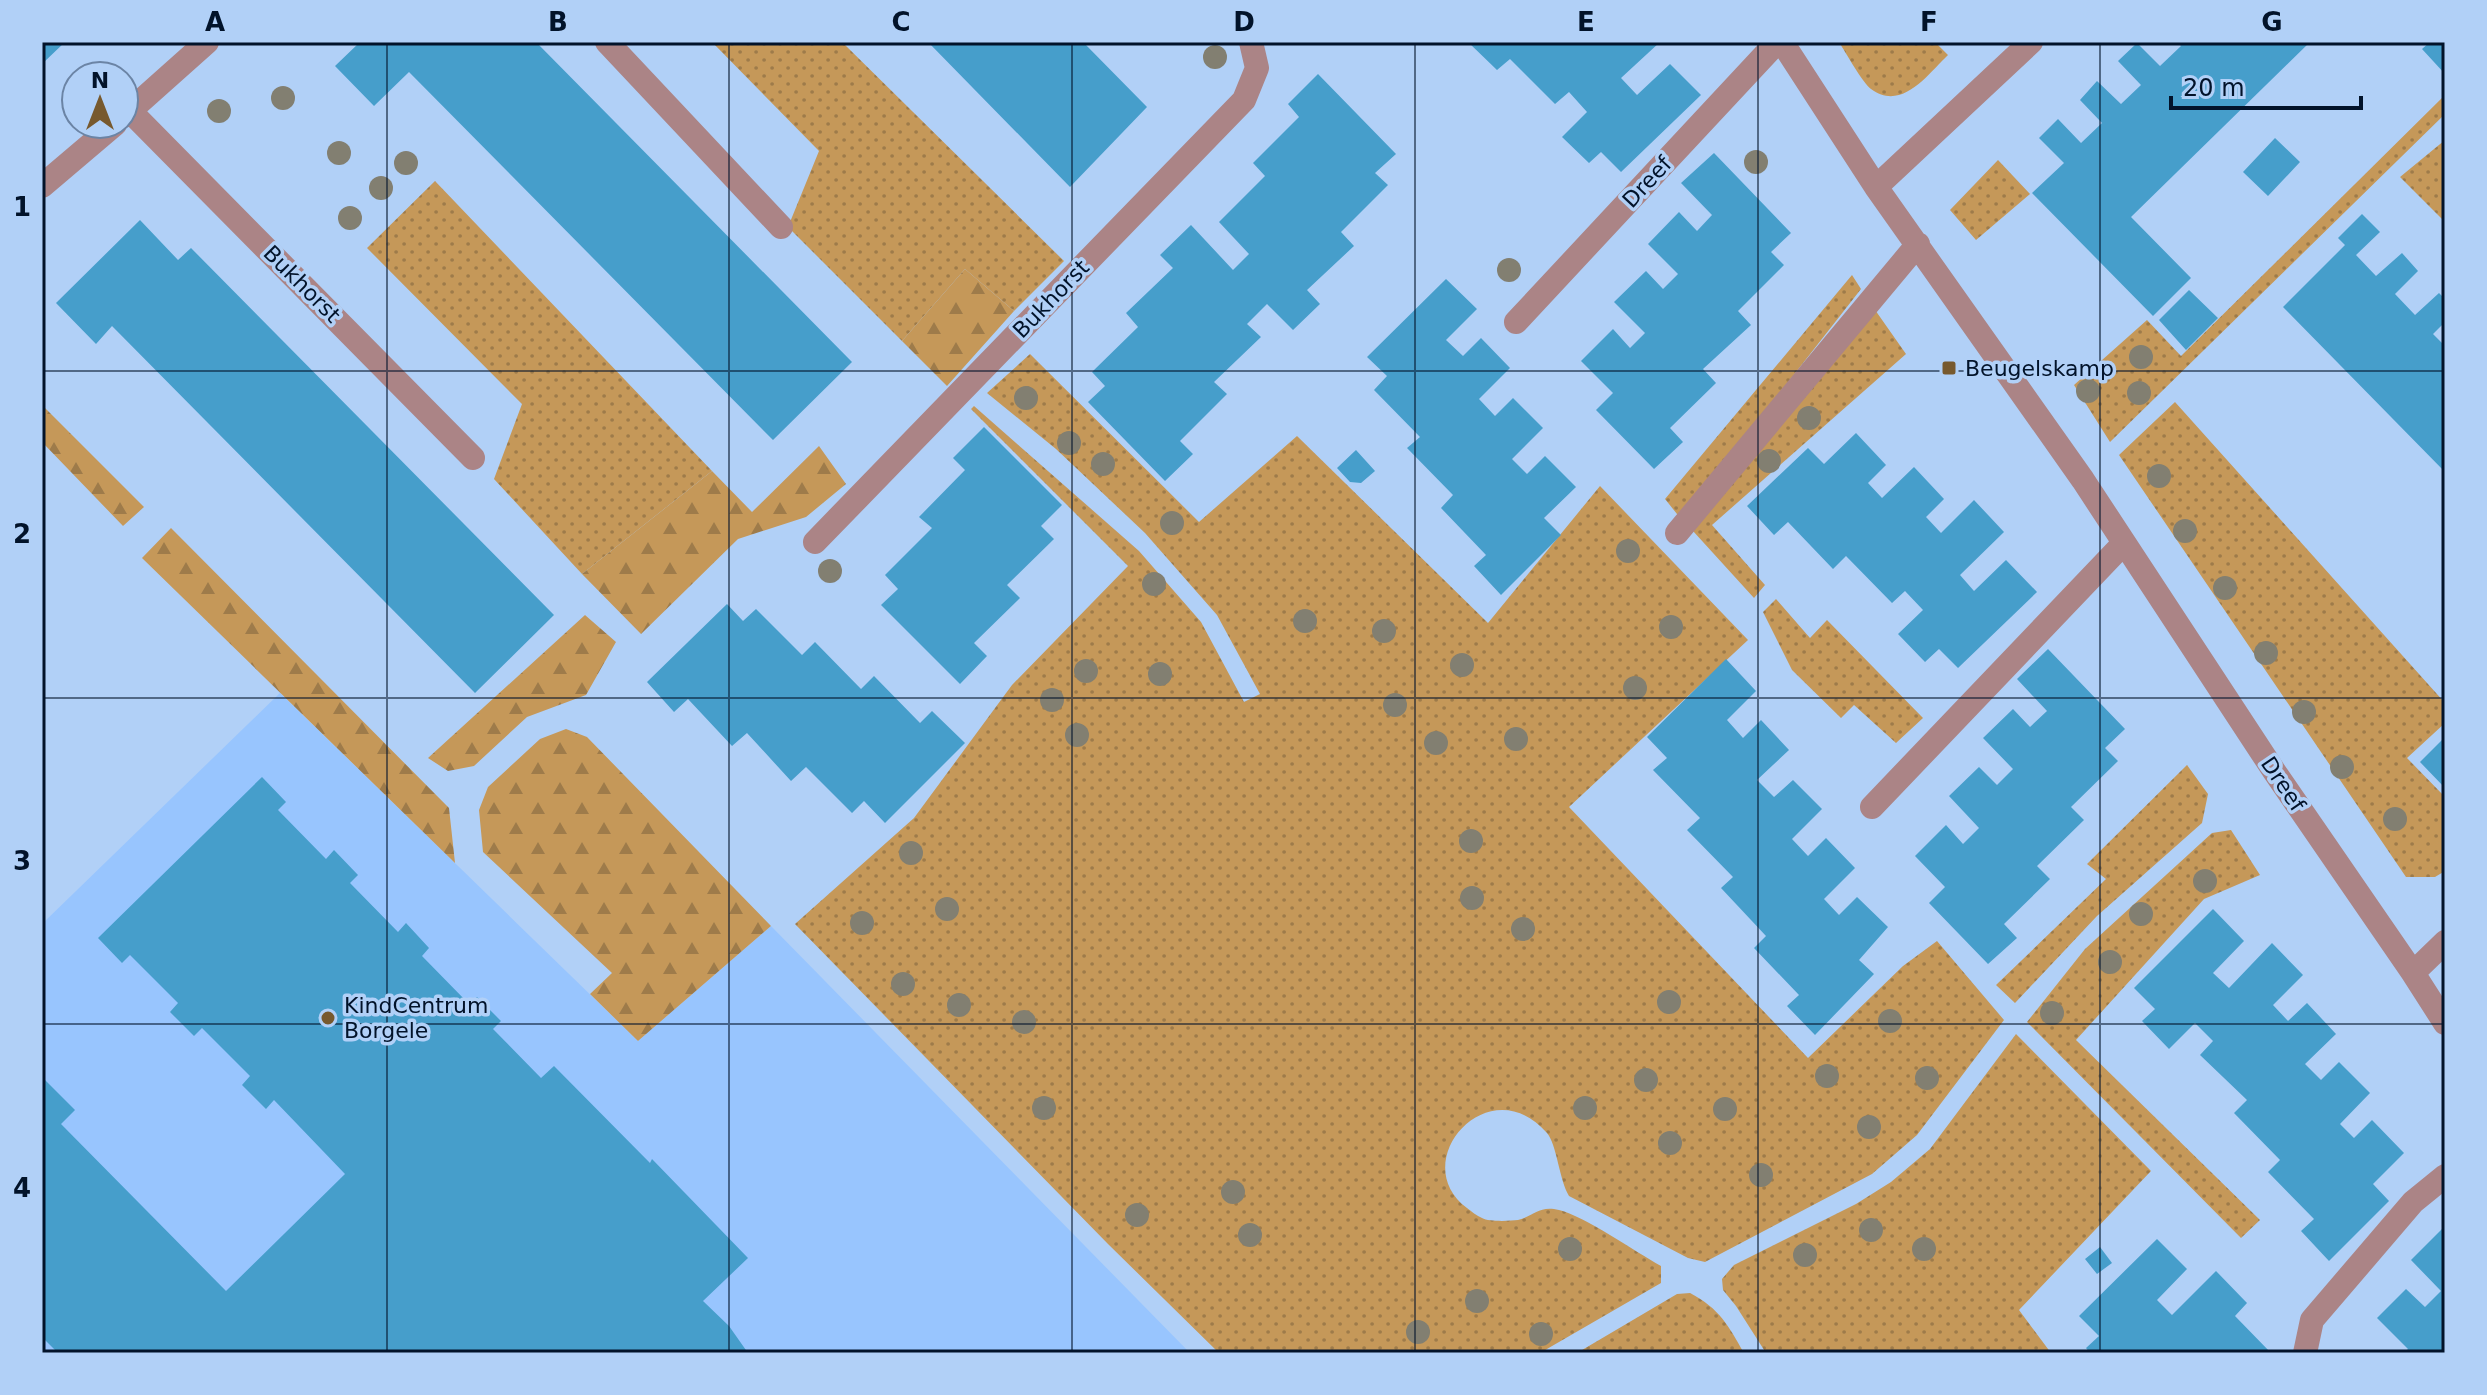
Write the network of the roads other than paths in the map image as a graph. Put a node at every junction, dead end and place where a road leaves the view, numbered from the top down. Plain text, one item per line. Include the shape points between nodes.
1 (207, 42) edge
2 (607, 42) edge
3 (1251, 42) edge
4 (1780, 42) edge
5 (2031, 42) edge
6 (140, 102) edge
7 (140, 134) edge
8 (96, 140) edge
9 (42, 186) edge
10 (1876, 187) junction
11 (781, 227) dead end
12 (1918, 244) junction
13 (1516, 322) dead end
14 (473, 458) dead end
15 (1677, 533) dead end
16 (815, 542) dead end
17 (2124, 543) junction
18 (1872, 807) dead end
19 (2445, 942) edge
20 (2413, 973) junction
21 (2445, 1023) edge
22 (2445, 1176) edge
23 (2305, 1353) edge

1 - 6 street
2 - 11 street
3 - 16 street, Bukhorst via 1257,68 1244,100
4 - 10 street, Dreef
4 - 13 street, Dreef
5 - 10 street
7 - 14 street, Bukhorst
8 - 9 street
10 - 12 street, Dreef
12 - 15 street
12 - 17 street, Dreef
17 - 18 street
17 - 20 street, Dreef
19 - 20 street
20 - 21 street, Dreef
22 - 23 street via 2413,1202 2312,1320

